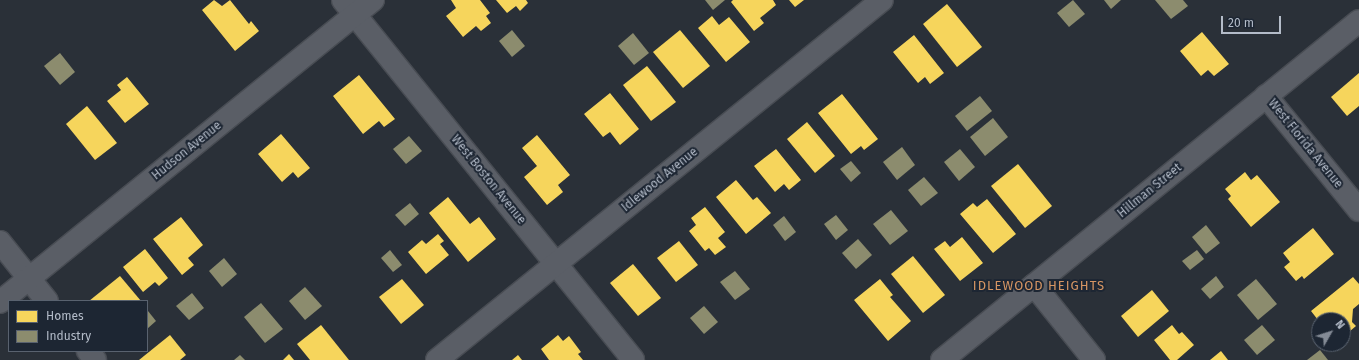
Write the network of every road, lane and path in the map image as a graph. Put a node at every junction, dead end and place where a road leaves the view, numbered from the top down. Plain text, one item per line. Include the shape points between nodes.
1 (373, 0) edge
2 (882, 0) edge
3 (349, 7) edge
4 (1359, 21) edge
5 (1266, 96) junction
6 (1359, 210) edge
7 (0, 242) edge
8 (556, 264) junction
9 (29, 278) junction
10 (1034, 285) junction
11 (47, 300) edge
12 (0, 302) edge
13 (89, 352) edge
14 (95, 360) edge
15 (437, 360) edge
16 (633, 360) edge
17 (942, 360) edge
18 (1094, 360) edge

1 - 3 street, Hudson Avenue
2 - 8 street, Idlewood Avenue
3 - 8 street, West Boston Avenue
3 - 9 street, Hudson Avenue
4 - 5 street, Hillman Street
5 - 6 street, West Florida Avenue
5 - 10 street, Hillman Street
7 - 9 street
8 - 15 street, Idlewood Avenue
8 - 16 street, West Boston Avenue
9 - 11 street
9 - 12 street, Hudson Avenue
10 - 17 street, Hillman Street
10 - 18 street
13 - 14 street

